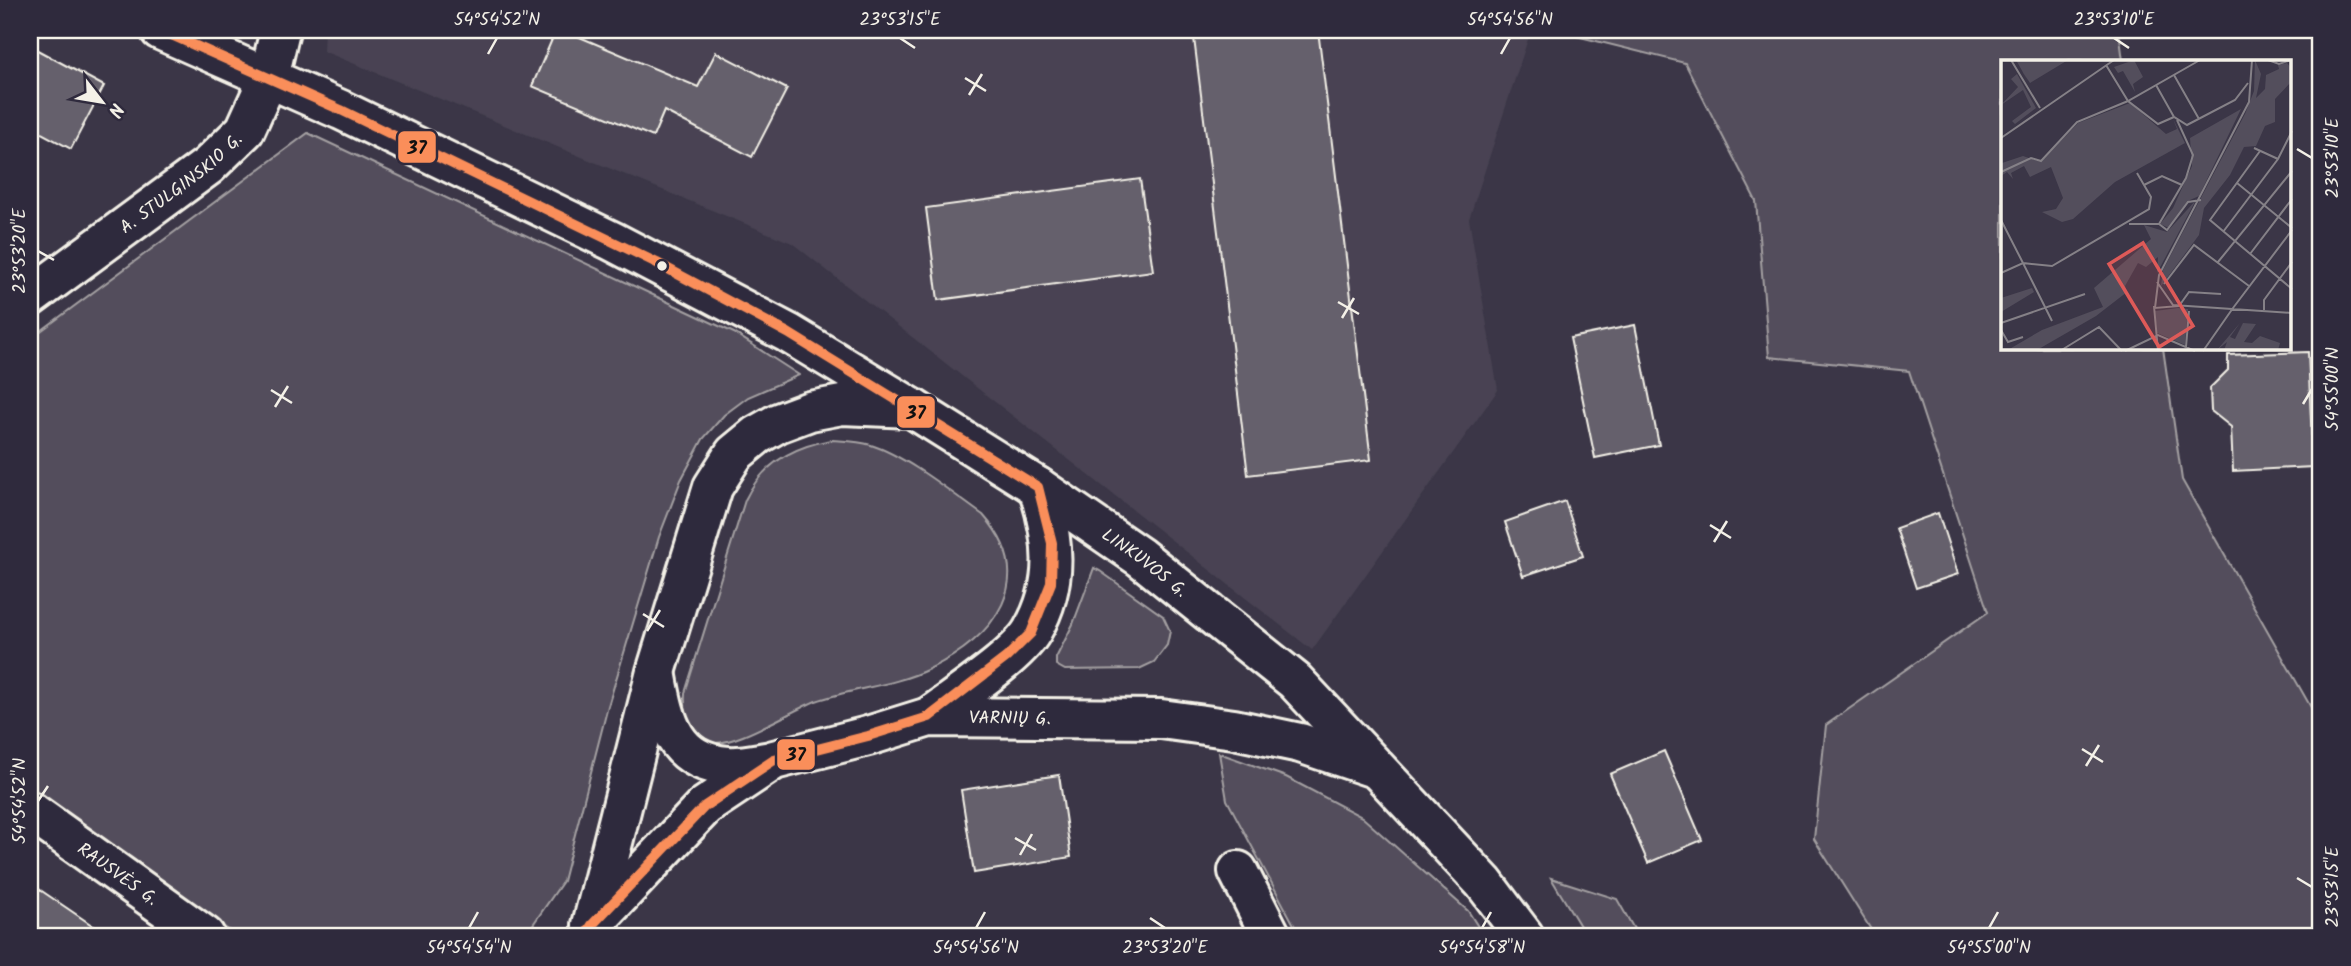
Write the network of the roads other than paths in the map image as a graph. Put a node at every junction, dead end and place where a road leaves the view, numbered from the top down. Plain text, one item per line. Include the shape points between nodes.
1 (160, 30) edge
2 (280, 30) edge
3 (269, 77) junction
4 (30, 297) edge
5 (912, 408) junction
6 (1038, 487) junction
7 (656, 672) junction
8 (929, 717) junction
9 (774, 761) junction
10 (1380, 770) junction
11 (30, 811) edge
12 (1238, 871) dead end
13 (595, 932) edge
14 (205, 936) edge
15 (1271, 936) edge
16 (1524, 936) edge

1 - 3 main road, LINKUVOS G.
2 - 3 main road, A. STULGINSKIO G.
3 - 4 main road, A. STULGINSKIO G. via 245,130 208,166
3 - 5 main road, LINKUVOS G. via 657,263 788,333
5 - 6 main road, LINKUVOS G.
5 - 7 main road via 842,405 810,411 767,429 734,454 713,487
6 - 8 main road via 1052,543 1051,583 1031,632 1007,657
6 - 10 main road, LINKUVOS G. via 1140,557 1295,681
7 - 9 main road via 663,714 688,752 706,763 731,767
7 - 13 main road
8 - 9 main road, VARNIŲ G.
8 - 10 main road, VARNIŲ G. via 1161,719 1300,743
9 - 13 main road, VARNIŲ G. via 705,806
10 - 16 main road, LINKUVOS G. via 1484,883
11 - 14 main road, RAUSVĖS G.
12 - 15 main road

